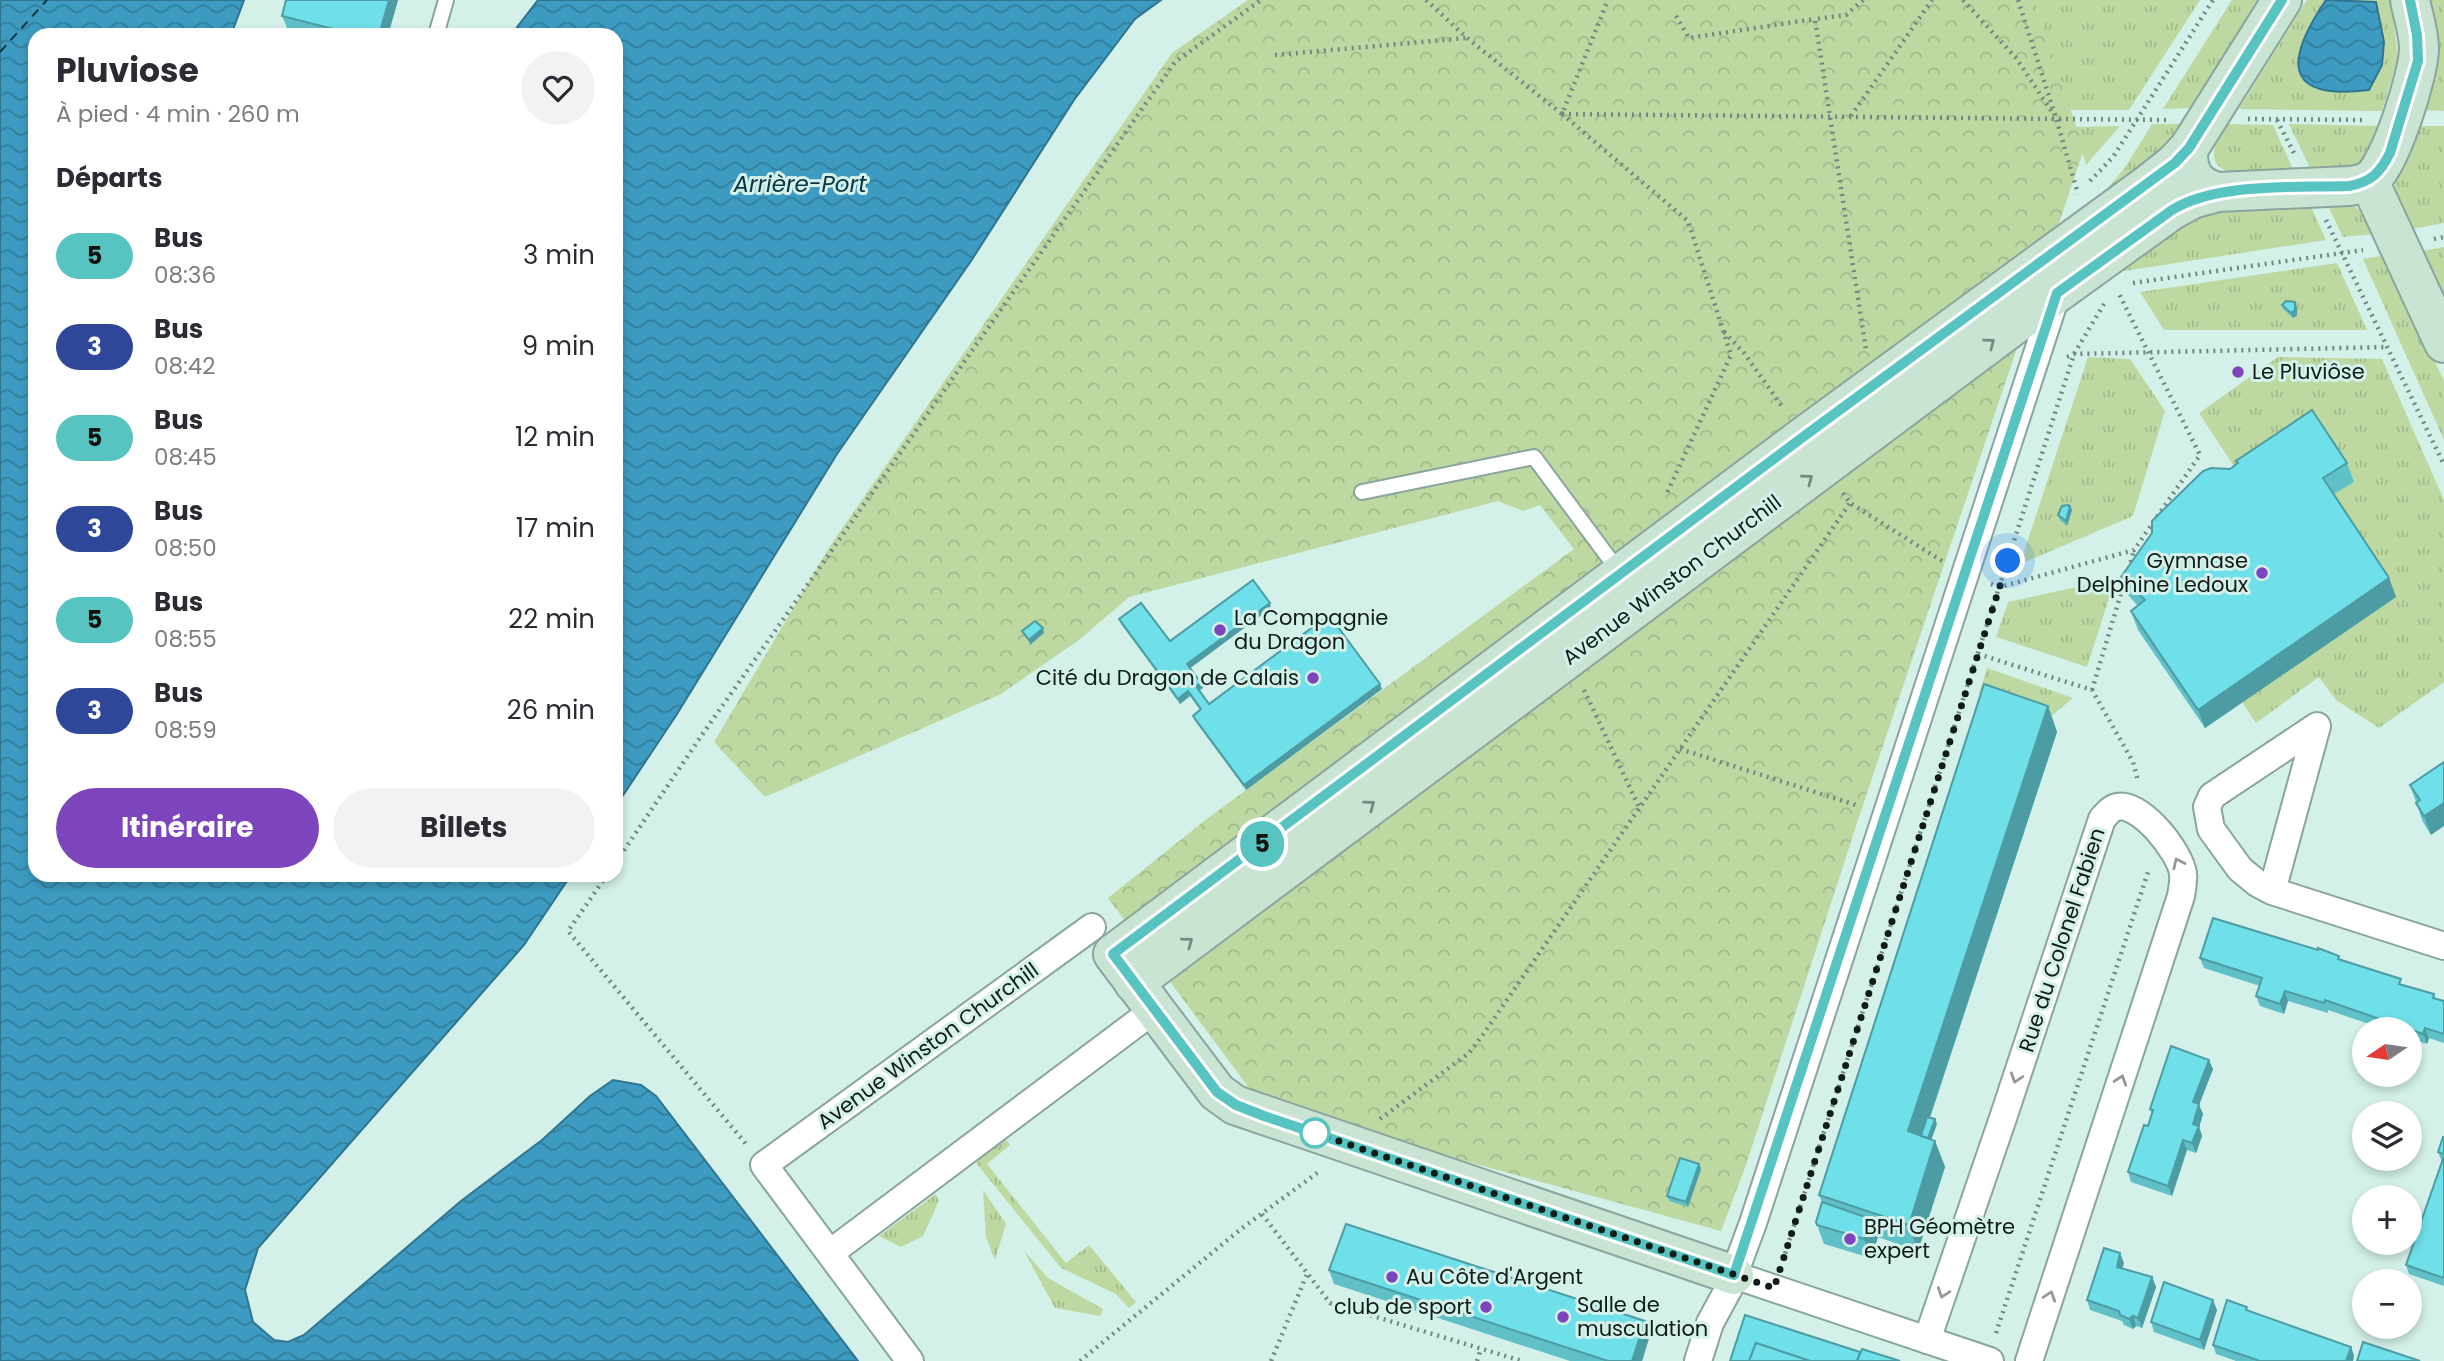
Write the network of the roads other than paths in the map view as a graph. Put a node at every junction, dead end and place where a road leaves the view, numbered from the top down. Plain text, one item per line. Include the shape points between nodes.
1 (446, 0) edge
2 (2282, 0) edge
3 (2410, 0) edge
4 (438, 28) edge
5 (2189, 148) junction
6 (2369, 181) junction
7 (2218, 192) junction
8 (2057, 293) junction
9 (2444, 343) edge
10 (1362, 492) dead end
11 (1621, 575) junction
12 (2272, 891) junction
13 (2444, 946) edge
14 (1123, 969) junction
15 (830, 1253) junction
16 (1734, 1275) junction
17 (1927, 1340) junction
18 (910, 1361) edge
19 (1698, 1361) edge
20 (1989, 1361) edge
21 (2029, 1361) edge

1 - 4 lane
2 - 5 street, Avenue Winston Churchill
3 - 6 street via 2418,61 2390,153
5 - 7 street via 2188,165 2195,180
5 - 11 street, Avenue Winston Churchill via 2150,183
6 - 7 street, Avenue Winston Churchill via 2349,186
6 - 9 street
7 - 8 street, Avenue Winston Churchill via 2172,210
14 -> 8 street, Avenue Winston Churchill
8 - 16 street
10 - 11 lane via 1534,457
11 - 14 street, Avenue Winston Churchill
12 - 12 street via 2307,764 2317,726 2212,796 2207,807 2211,829 2239,869
12 - 13 street
14 - 15 street
14 - 15 street, Avenue Winston Churchill via 764,1165
14 - 16 street via 1226,1100
15 - 18 street
16 - 17 street
16 - 19 street via 1710,1322
17 - 20 street
21 -> 17 street, Rue du Colonel Fabien via 2181,896 2183,873 2174,854 2138,810 2113,808 2102,819

